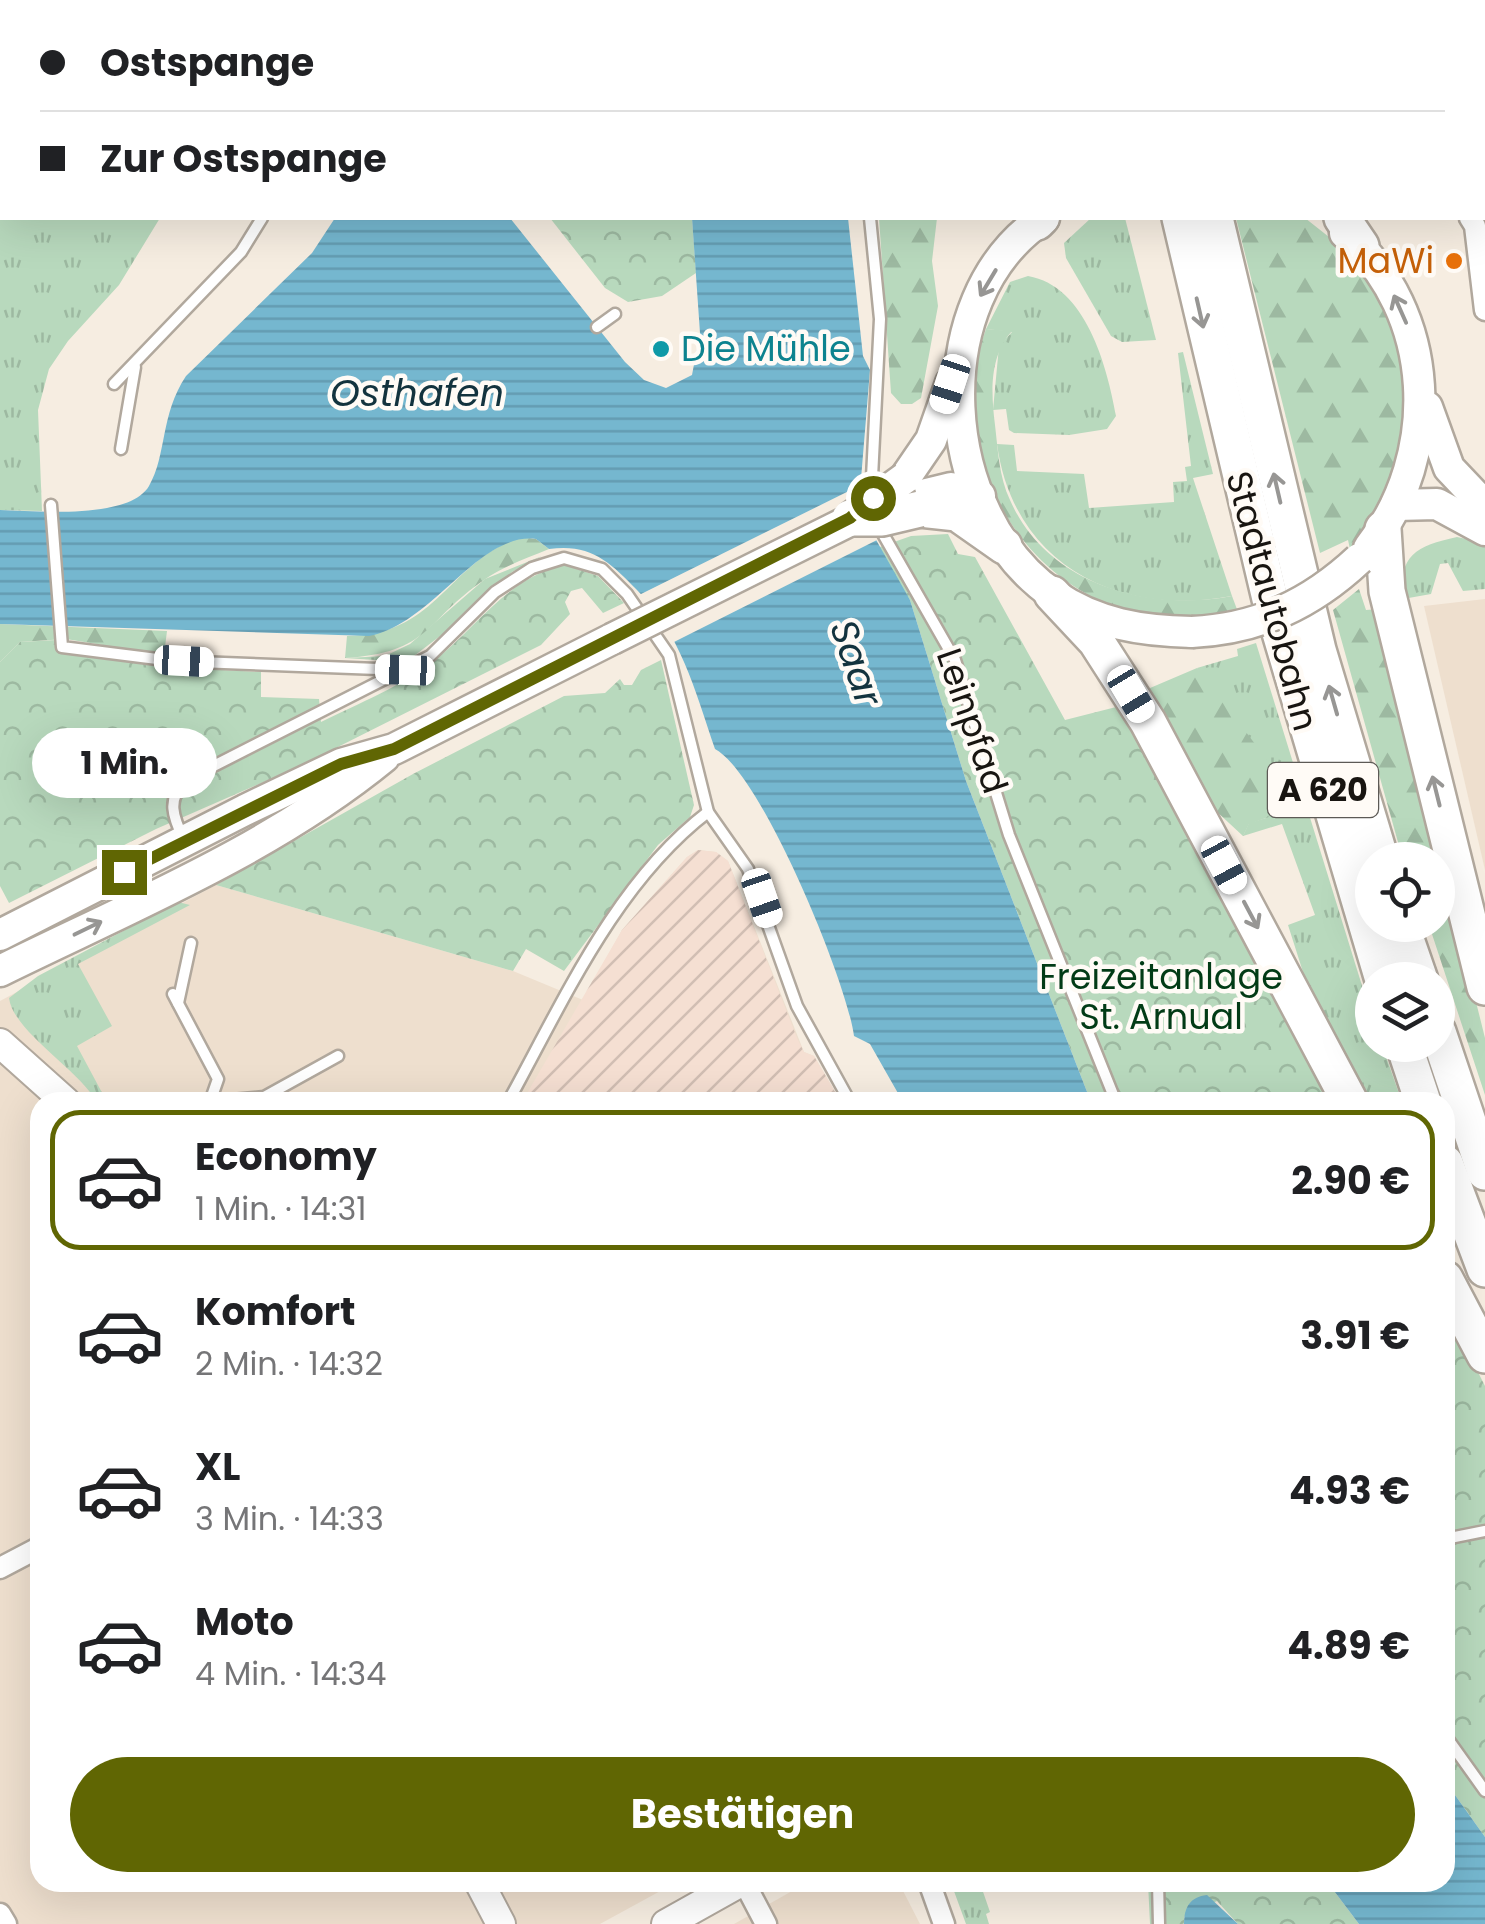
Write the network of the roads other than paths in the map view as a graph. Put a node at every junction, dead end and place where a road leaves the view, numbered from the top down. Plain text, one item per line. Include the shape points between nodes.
1 (261, 220) edge
2 (870, 220) edge
3 (1039, 220) edge
4 (1180, 220) edge
5 (1215, 220) edge
6 (1476, 223) edge
7 (1351, 232) edge
8 (1485, 310) edge
9 (615, 314) dead end
10 (597, 327) dead end
11 (960, 356) junction
12 (140, 357) junction
13 (1419, 380) junction
14 (114, 384) dead end
15 (121, 450) dead end
16 (913, 494) junction
17 (980, 496) junction
18 (51, 505) dead end
19 (1485, 506) edge
20 (1390, 517) junction
21 (850, 518) joint
22 (1485, 530) edge
23 (1004, 546) junction
24 (1052, 594) junction
25 (405, 670) junction
26 (394, 749) junction
27 (708, 812) junction
28 (184, 841) junction
29 (1376, 842) edge
30 (0, 935) edge
31 (191, 943) dead end
32 (1377, 962) edge
33 (0, 971) edge
34 (1485, 987) edge
35 (0, 1043) edge
36 (338, 1056) dead end
37 (1410, 1062) edge
38 (1448, 1062) edge
39 (55, 1092) edge
40 (213, 1092) edge
41 (273, 1092) edge
42 (514, 1092) edge
43 (844, 1092) edge
44 (1112, 1092) edge
45 (1345, 1092) edge
46 (1420, 1092) edge
47 (1485, 1172) edge
48 (1455, 1190) edge
49 (1485, 1270) edge
50 (1455, 1299) edge
51 (1485, 1355) edge
52 (1485, 1531) edge
53 (1455, 1537) edge
54 (30, 1553) edge
55 (0, 1568) edge
56 (1455, 1750) edge
57 (1485, 1791) edge
58 (484, 1892) edge
59 (724, 1892) edge
60 (746, 1892) edge
61 (933, 1892) edge
62 (1158, 1892) edge
63 (0, 1914) edge
64 (6, 1924) edge
65 (500, 1924) edge
66 (666, 1924) edge
67 (766, 1924) edge
68 (944, 1924) edge
69 (1159, 1924) edge

1 - 12 lane via 241,252
2 - 44 lane, Leinpfad via 880,319 869,474 876,523 955,660 1010,835
3 -> 11 main road via 982,291
4 -> 32 highway, Stadtautobahn / A 620 via 1260,565
29 -> 5 highway, Stadtautobahn / A 620 via 1318,650
6 - 8 street
13 -> 7 main road via 1394,293
9 - 10 lane
11 - 16 main road
11 - 17 main road via 960,427
12 - 14 lane
12 - 15 lane
13 - 19 main road via 1449,468
13 - 20 main road via 1417,444
16 - 17 main road via 951,488
16 - 21 highway, bridge via 882,518
16 - 23 highway via 957,512
17 - 23 main road
18 - 25 lane via 62,648 167,660
20 - 22 main road via 1436,504
20 - 24 main road, bridge via 1359,559 1318,594 1245,625 1192,632 1115,624
34 -> 20 highway via 1387,591
21 - 26 main road, bridge
23 - 24 main road
24 -> 45 highway via 1096,641 1148,722
25 - 27 lane via 430,656 516,578 564,558 587,562 614,578 669,655
25 - 28 lane via 186,780 172,804
26 - 28 main road via 341,764
33 -> 26 main road via 241,850 348,787
27 - 42 lane via 666,850 622,907
27 - 43 lane via 748,869 796,1006
28 - 30 main road
31 - 40 lane via 175,999 218,1078
35 - 39 street
36 - 41 lane
37 - 46 highway
38 - 47 highway
48 - 49 highway
50 - 51 highway
52 - 53 lane
54 - 55 street
56 - 57 lane
58 - 65 street
59 - 66 street
60 - 67 street
61 - 68 street
62 - 69 lane
63 - 64 street

